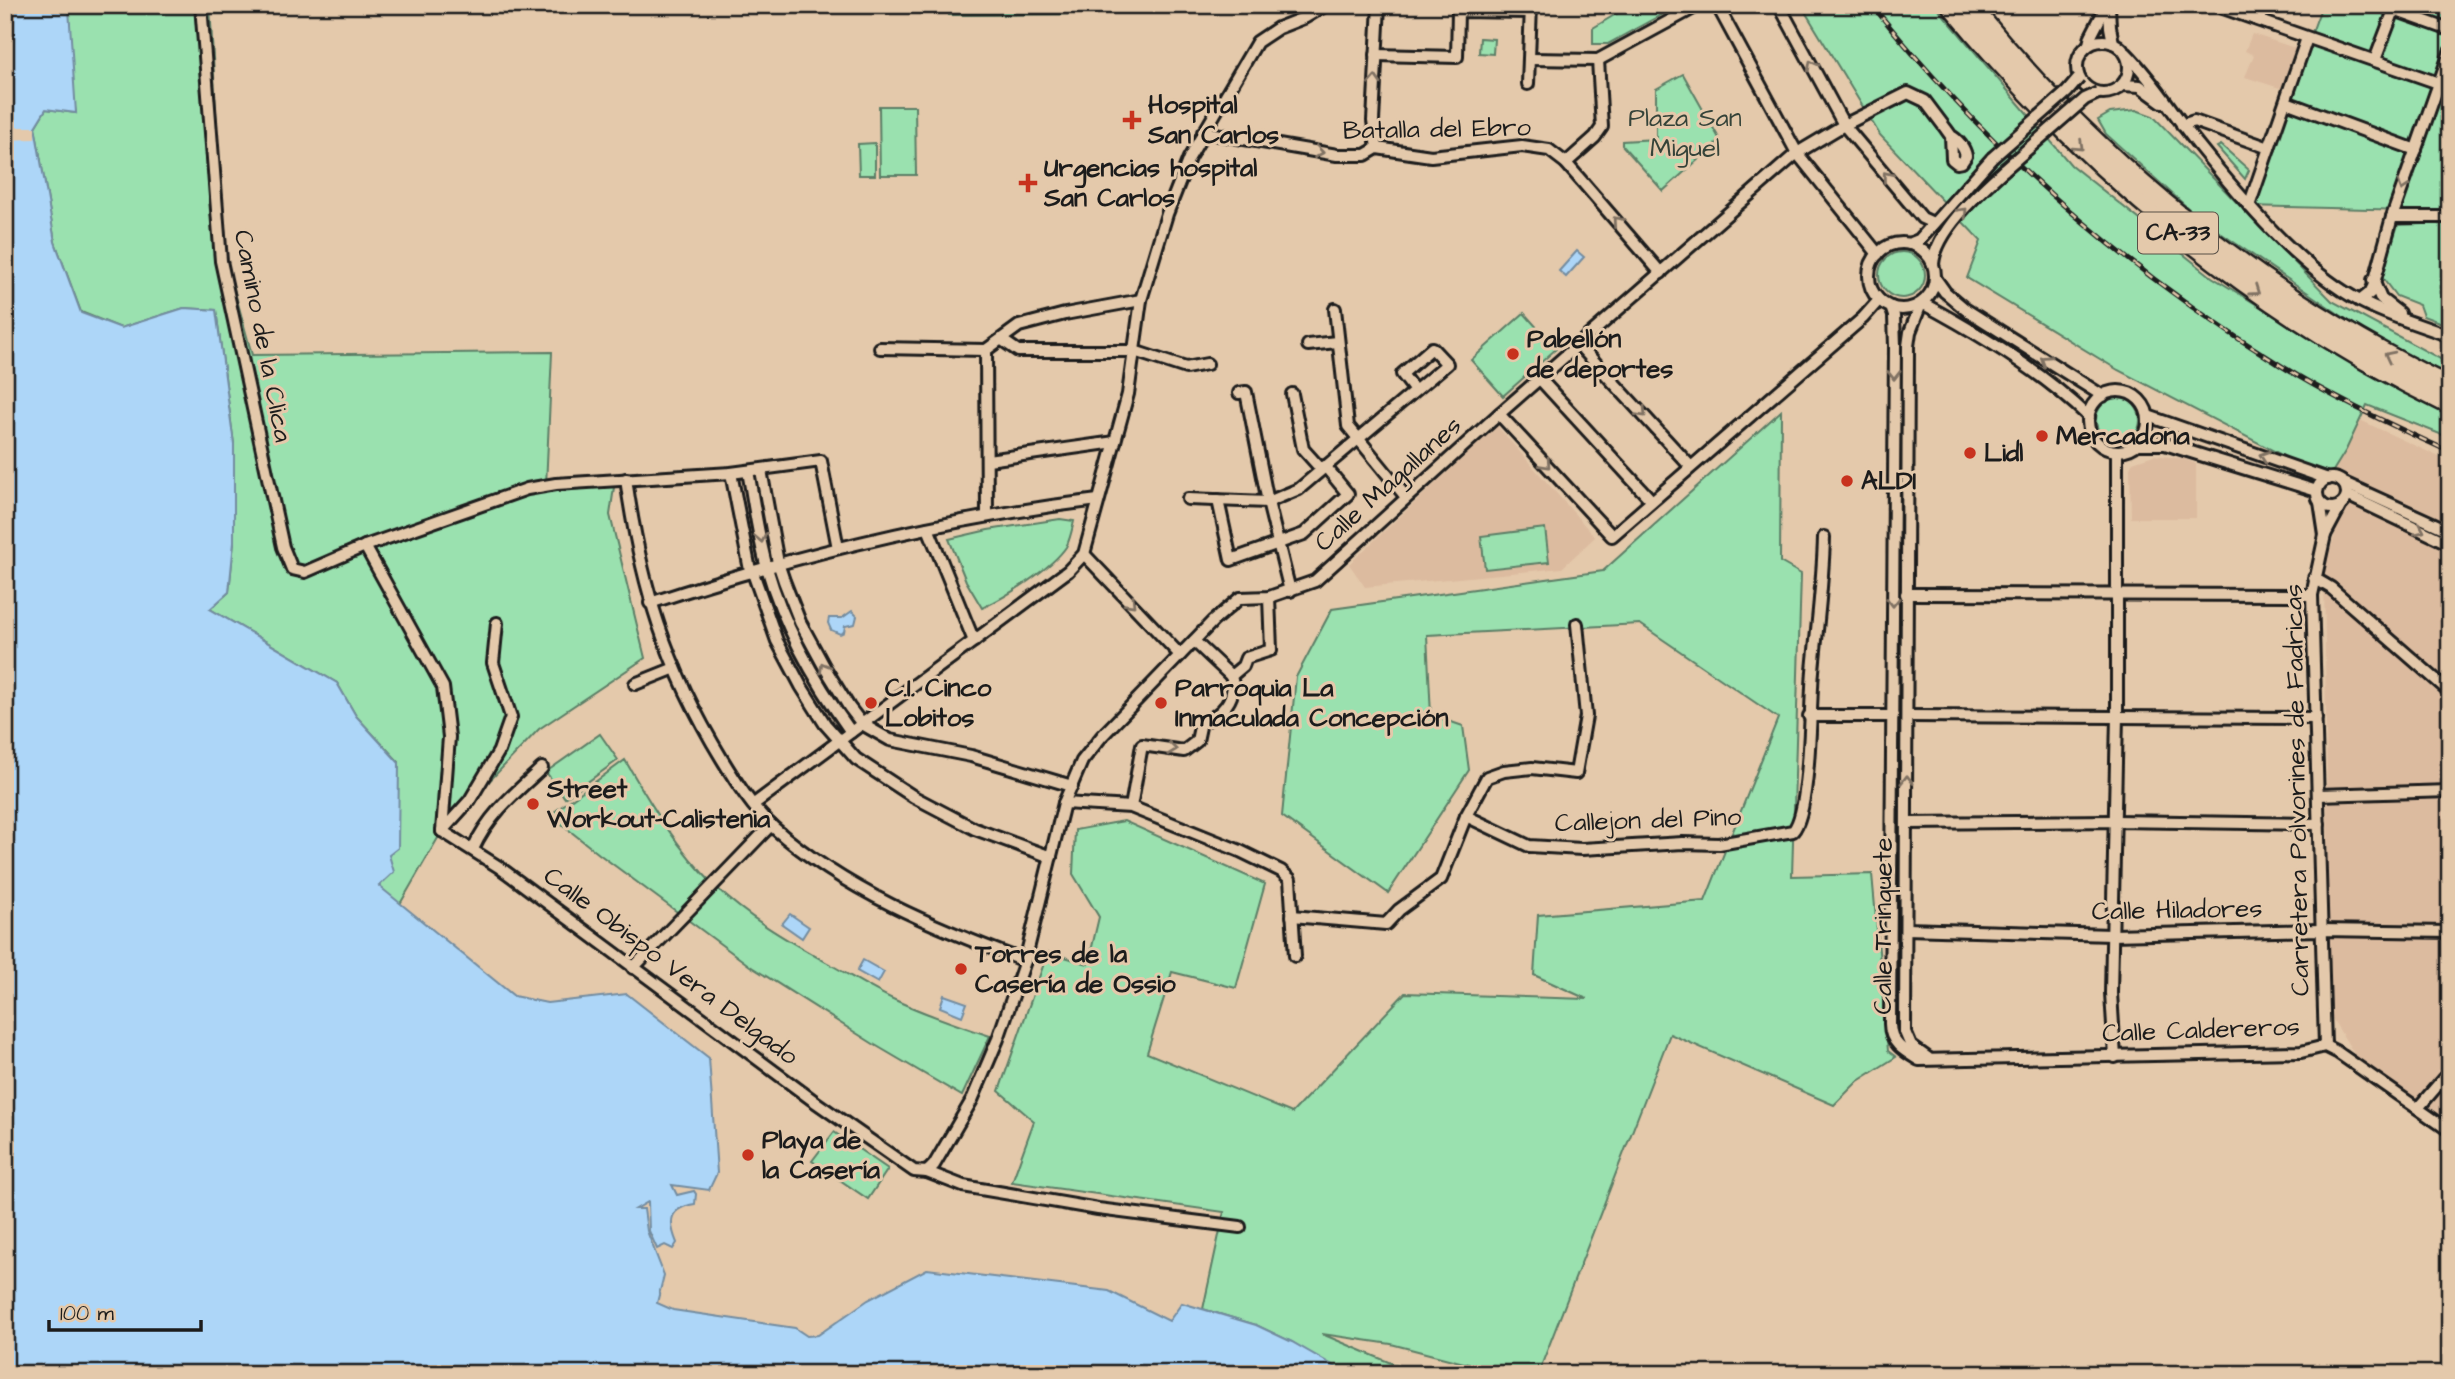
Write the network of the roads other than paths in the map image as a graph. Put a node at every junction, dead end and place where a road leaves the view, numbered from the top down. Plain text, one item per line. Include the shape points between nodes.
1 (201, 5) edge
2 (1326, 5) edge
3 (1699, 5) edge
4 (1717, 5) edge
5 (1779, 5) edge
6 (1951, 5) edge
7 (1970, 5) edge
8 (2108, 5) edge
9 (2264, 5) edge
10 (2380, 5) edge
11 (1378, 8) edge
12 (1531, 8) edge
13 (2223, 8) dead end
14 (2395, 8) edge
15 (1306, 11) edge
16 (2259, 20) junction
17 (2450, 30) edge
18 (2307, 38) junction
19 (2113, 43) junction
20 (2090, 44) junction
21 (2450, 52) edge
22 (2126, 53) junction
23 (1376, 55) junction
24 (1530, 59) junction
25 (1598, 60) junction
26 (2375, 60) junction
27 (2078, 78) junction
28 (1528, 84) dead end
29 (2123, 85) junction
30 (2445, 85) edge
31 (2098, 93) junction
32 (2286, 102) junction
33 (2167, 106) junction
34 (1844, 125) junction
35 (2182, 125) junction
36 (1203, 132) junction
37 (1951, 136) dead end
38 (1377, 148) junction
39 (2269, 148) junction
40 (2416, 150) junction
41 (1797, 153) junction
42 (1566, 163) junction
43 (2450, 205) edge
44 (2249, 206) junction
45 (2450, 216) edge
46 (2392, 217) junction
47 (1933, 223) junction
48 (1909, 244) junction
49 (1878, 254) junction
50 (1933, 264) junction
51 (1661, 273) junction
52 (1935, 278) junction
53 (2373, 280) junction
54 (1141, 300) junction
55 (1879, 300) junction
56 (2360, 301) junction
57 (1921, 303) junction
58 (1891, 307) junction
59 (1335, 309) dead end
60 (2410, 321) junction
61 (2450, 336) edge
62 (1002, 340) junction
63 (1337, 342) junction
64 (1308, 345) dead end
65 (1579, 345) junction
66 (880, 348) dead end
67 (986, 350) junction
68 (1134, 351) junction
69 (1208, 363) dead end
70 (1540, 379) junction
71 (2450, 387) edge
72 (1415, 391) dead end
73 (1242, 392) dead end
74 (1292, 394) dead end
75 (2103, 396) junction
76 (2450, 405) edge
77 (1499, 414) junction
78 (2148, 416) junction
79 (2089, 417) junction
80 (1359, 440) junction
81 (1115, 442) junction
82 (2138, 444) junction
83 (2117, 451) junction
84 (988, 460) junction
85 (1690, 466) junction
86 (1323, 468) junction
87 (761, 470) junction
88 (748, 471) junction
89 (732, 473) junction
90 (2328, 479) junction
91 (626, 480) junction
92 (2342, 482) junction
93 (1406, 496) junction
94 (2319, 497) junction
95 (1188, 499) dead end
96 (1098, 500) junction
97 (1218, 500) junction
98 (1651, 500) junction
99 (2344, 500) junction
100 (1268, 502) junction
101 (987, 516) junction
102 (929, 528) junction
103 (2450, 531) edge
104 (2325, 535) junction
105 (1824, 537) dead end
106 (1278, 543) junction
107 (2450, 544) edge
108 (365, 546) junction
109 (838, 548) junction
110 (1084, 554) junction
111 (772, 565) junction
112 (751, 570) junction
113 (2314, 578) junction
114 (1290, 591) junction
115 (1906, 594) junction
116 (2117, 594) junction
117 (2312, 595) junction
118 (1269, 597) junction
119 (650, 603) junction
120 (497, 623) dead end
121 (1577, 624) dead end
122 (974, 641) junction
123 (1194, 641) junction
124 (1180, 655) junction
125 (675, 668) junction
126 (1230, 677) junction
127 (635, 684) dead end
128 (2450, 692) edge
129 (1809, 716) junction
130 (1893, 716) junction
131 (1907, 716) junction
132 (2118, 716) junction
133 (2316, 718) junction
134 (862, 724) junction
135 (851, 732) junction
136 (838, 741) junction
137 (542, 768) dead end
138 (1072, 786) junction
139 (2450, 791) edge
140 (2318, 795) junction
141 (1065, 803) junction
142 (754, 804) junction
143 (1131, 807) junction
144 (1466, 816) junction
145 (2115, 821) junction
146 (1907, 823) junction
147 (2319, 824) junction
148 (771, 825) junction
149 (442, 831) junction
150 (473, 849) junction
151 (1051, 857) junction
152 (1292, 916) junction
153 (1906, 929) junction
154 (2321, 930) junction
155 (2450, 932) edge
156 (2112, 935) junction
157 (1295, 956) dead end
158 (1025, 961) junction
159 (633, 968) junction
160 (2325, 1046) junction
161 (2115, 1057) junction
162 (1928, 1058) junction
163 (2450, 1071) edge
164 (2418, 1108) junction
165 (2450, 1131) edge
166 (927, 1172) junction
167 (1240, 1227) dead end

1 - 108 street, Camino de la Clica via 220,261 283,547 292,569 305,572
2 - 15 street
3 - 25 street
4 - 41 street
34 -> 5 street
6 -> 76 highway, CA-33 via 2074,142 2185,238 2295,318
71 -> 7 highway, CA-33 via 2306,307 2170,209 2048,96
8 - 19 street
8 - 20 street
9 - 16 street
10 - 14 street
11 - 23 street
12 - 23 street via 1458,11 1457,57
12 - 24 street
13 - 16 street
14 - 17 street
14 - 26 street
15 - 36 street via 1257,42
16 - 18 street
18 - 26 street
18 - 32 street
19 - 20 street
19 - 22 street
20 - 27 street via 2079,55
21 - 30 street
22 - 29 street via 2130,69
22 - 33 street
38 -> 23 street via 1373,121
24 - 25 street
24 - 28 street
25 - 42 street via 1602,127
26 - 30 street
27 - 31 street
27 - 47 street, bridge via 1993,158
29 - 31 street via 2107,94
29 - 33 street via 2140,86
30 - 40 street
50 -> 31 street, bridge via 1941,239 1956,218 2005,169
32 - 39 street
32 - 40 street
33 - 35 street
34 - 37 street, Calle Magallanes via 1908,93 1926,101
34 - 41 street, Calle Magallanes
47 -> 34 street via 1917,213
35 - 39 street via 2194,121
35 - 44 street
36 -> 38 street, Batalla del Ebro via 1337,155 1365,155
36 - 54 street via 1178,184
38 - 42 street, Batalla del Ebro via 1431,156 1522,146 1549,150
39 - 44 street
40 -> 46 street
41 - 49 street
41 - 51 street, Calle Magallanes
51 -> 42 street, Batalla del Ebro
43 - 45 street
44 - 56 street via 2333,284
45 - 46 street
46 - 53 street
47 - 48 street via 1919,240
48 - 49 street via 1889,246
48 - 50 street via 1923,251
49 - 55 street via 1870,272
50 - 52 street
51 - 65 street, Calle Magallanes
52 - 57 street
75 -> 52 street via 1965,309
53 - 56 street via 2370,293
53 - 60 street via 2381,299
54 - 62 street via 1019,326
54 - 68 street
55 - 58 street
55 - 85 street
56 - 60 street
57 - 58 street via 1906,309
57 - 79 street via 2055,387
57 - 115 street, Calle Trinquete via 1908,346
58 -> 130 street, Calle Trinquete via 1895,336
59 - 63 street
60 - 61 street
62 - 67 street
62 - 68 street via 1018,351
63 - 64 street
63 - 80 street via 1348,426
65 - 70 street, Calle Magallanes
65 -> 85 street
66 - 67 street
67 - 84 street
68 - 69 street via 1186,368
68 - 81 street
70 - 77 street, Calle Magallanes
70 - 98 street
72 - 80 street
73 - 100 street
74 - 86 street via 1303,449
75 - 78 street via 2131,394
75 - 79 street
77 - 93 street, Calle Magallanes
77 -> 98 street via 1612,536
78 - 82 street
90 -> 78 street
79 - 83 street via 2092,436
80 - 86 street
80 - 93 street
81 - 84 street
81 - 96 street
82 - 83 street
82 - 94 street via 2165,444
83 - 116 street
84 - 101 street
85 - 98 street
86 - 100 street via 1298,489
86 - 106 street via 1348,494 1304,534
87 - 88 street
87 - 109 street via 821,461
87 - 111 street
88 - 89 street
88 -> 111 street
89 - 91 street
89 - 112 street
90 - 92 street
90 - 94 street via 2321,484
91 - 108 street via 527,489
91 - 119 street
92 - 99 street
92 - 103 street
93 - 114 street, Calle Magallanes via 1315,581
94 - 99 street via 2328,508
94 - 104 street, Carretera Polvorines de Fadricas
95 - 97 street
96 - 101 street
96 - 110 street
97 - 100 street
97 - 106 street via 1231,560
99 - 104 street, Carretera Polvorines de Fadricas
99 -> 107 street
100 - 106 street
101 - 102 street
102 - 109 street
102 - 122 street
104 - 113 street, Carretera Polvorines de Fadricas
105 - 129 street, Callejon del Pino
106 - 114 street
108 - 149 street via 443,687 449,737
109 - 111 street
110 - 122 street
110 -> 124 street
111 - 112 street
134 -> 111 street via 825,668
111 - 135 street via 791,634
112 - 119 street
112 - 136 street via 777,641
113 - 117 street, Carretera Polvorines de Fadricas
113 - 128 street
114 - 118 street, Calle Magallanes
115 - 116 street
115 - 131 street, Calle Trinquete
116 - 117 street
116 - 132 street
117 - 133 street, Carretera Polvorines de Fadricas
118 - 123 street, Calle Magallanes via 1240,598
118 - 126 street via 1271,650 1246,658
119 - 125 street
120 - 149 street via 493,663 511,717 499,751 470,800
121 - 144 street via 1586,716 1576,774 1532,768 1487,777
122 - 134 street
123 - 124 street, Calle Magallanes
123 - 126 street
124 - 138 street, Calle Magallanes via 1102,736 1082,761
125 - 127 street
125 - 142 street via 709,738
143 -> 126 street via 1142,745 1184,751 1197,741 1201,722 1213,719 1232,698
129 - 130 street
129 - 144 street, Callejon del Pino via 1801,814 1797,827 1789,833 1719,844 1582,849 1530,846
130 - 162 street, Calle Trinquete via 1890,1031 1896,1045 1919,1060
131 - 132 street
146 -> 131 street, Calle Trinquete
132 - 133 street
132 - 145 street
133 - 140 street, Carretera Polvorines de Fadricas
134 - 135 street
134 - 138 street via 890,740
135 - 136 street
136 - 142 street
136 - 151 street via 856,759 914,797 975,829
137 - 150 street via 495,813
138 - 141 street, Calle Magallanes
139 - 140 street
140 - 147 street, Carretera Polvorines de Fadricas
141 - 143 street
141 - 151 street, Calle Magallanes
142 - 148 street
143 - 152 street via 1281,871 1290,879
144 - 152 street via 1441,879 1386,924
145 - 146 street
145 - 147 street
145 - 156 street
146 - 153 street, Calle Trinquete
147 - 154 street, Carretera Polvorines de Fadricas
148 - 158 street via 820,864 881,899
148 - 159 street
149 - 150 street, Calle Obispo Vera Delgado
150 - 159 street, Calle Obispo Vera Delgado
151 - 158 street
152 - 157 street
153 - 156 street, Calle Hiladores
153 - 162 street, Calle Trinquete via 1905,1032 1911,1046
154 - 155 street, Calle Hiladores
154 - 156 street, Calle Hiladores
154 - 160 street, Carretera Polvorines de Fadricas
156 - 161 street
158 - 166 street via 972,1100
159 - 166 street, Calle Obispo Vera Delgado via 914,1171
160 - 161 street, Calle Caldereros via 2301,1052
160 - 164 street, Calle Caldereros
161 - 162 street, Calle Caldereros
163 - 164 street
164 - 165 street, Calle Caldereros
166 - 167 street, Calle Obispo Vera Delgado via 963,1186

